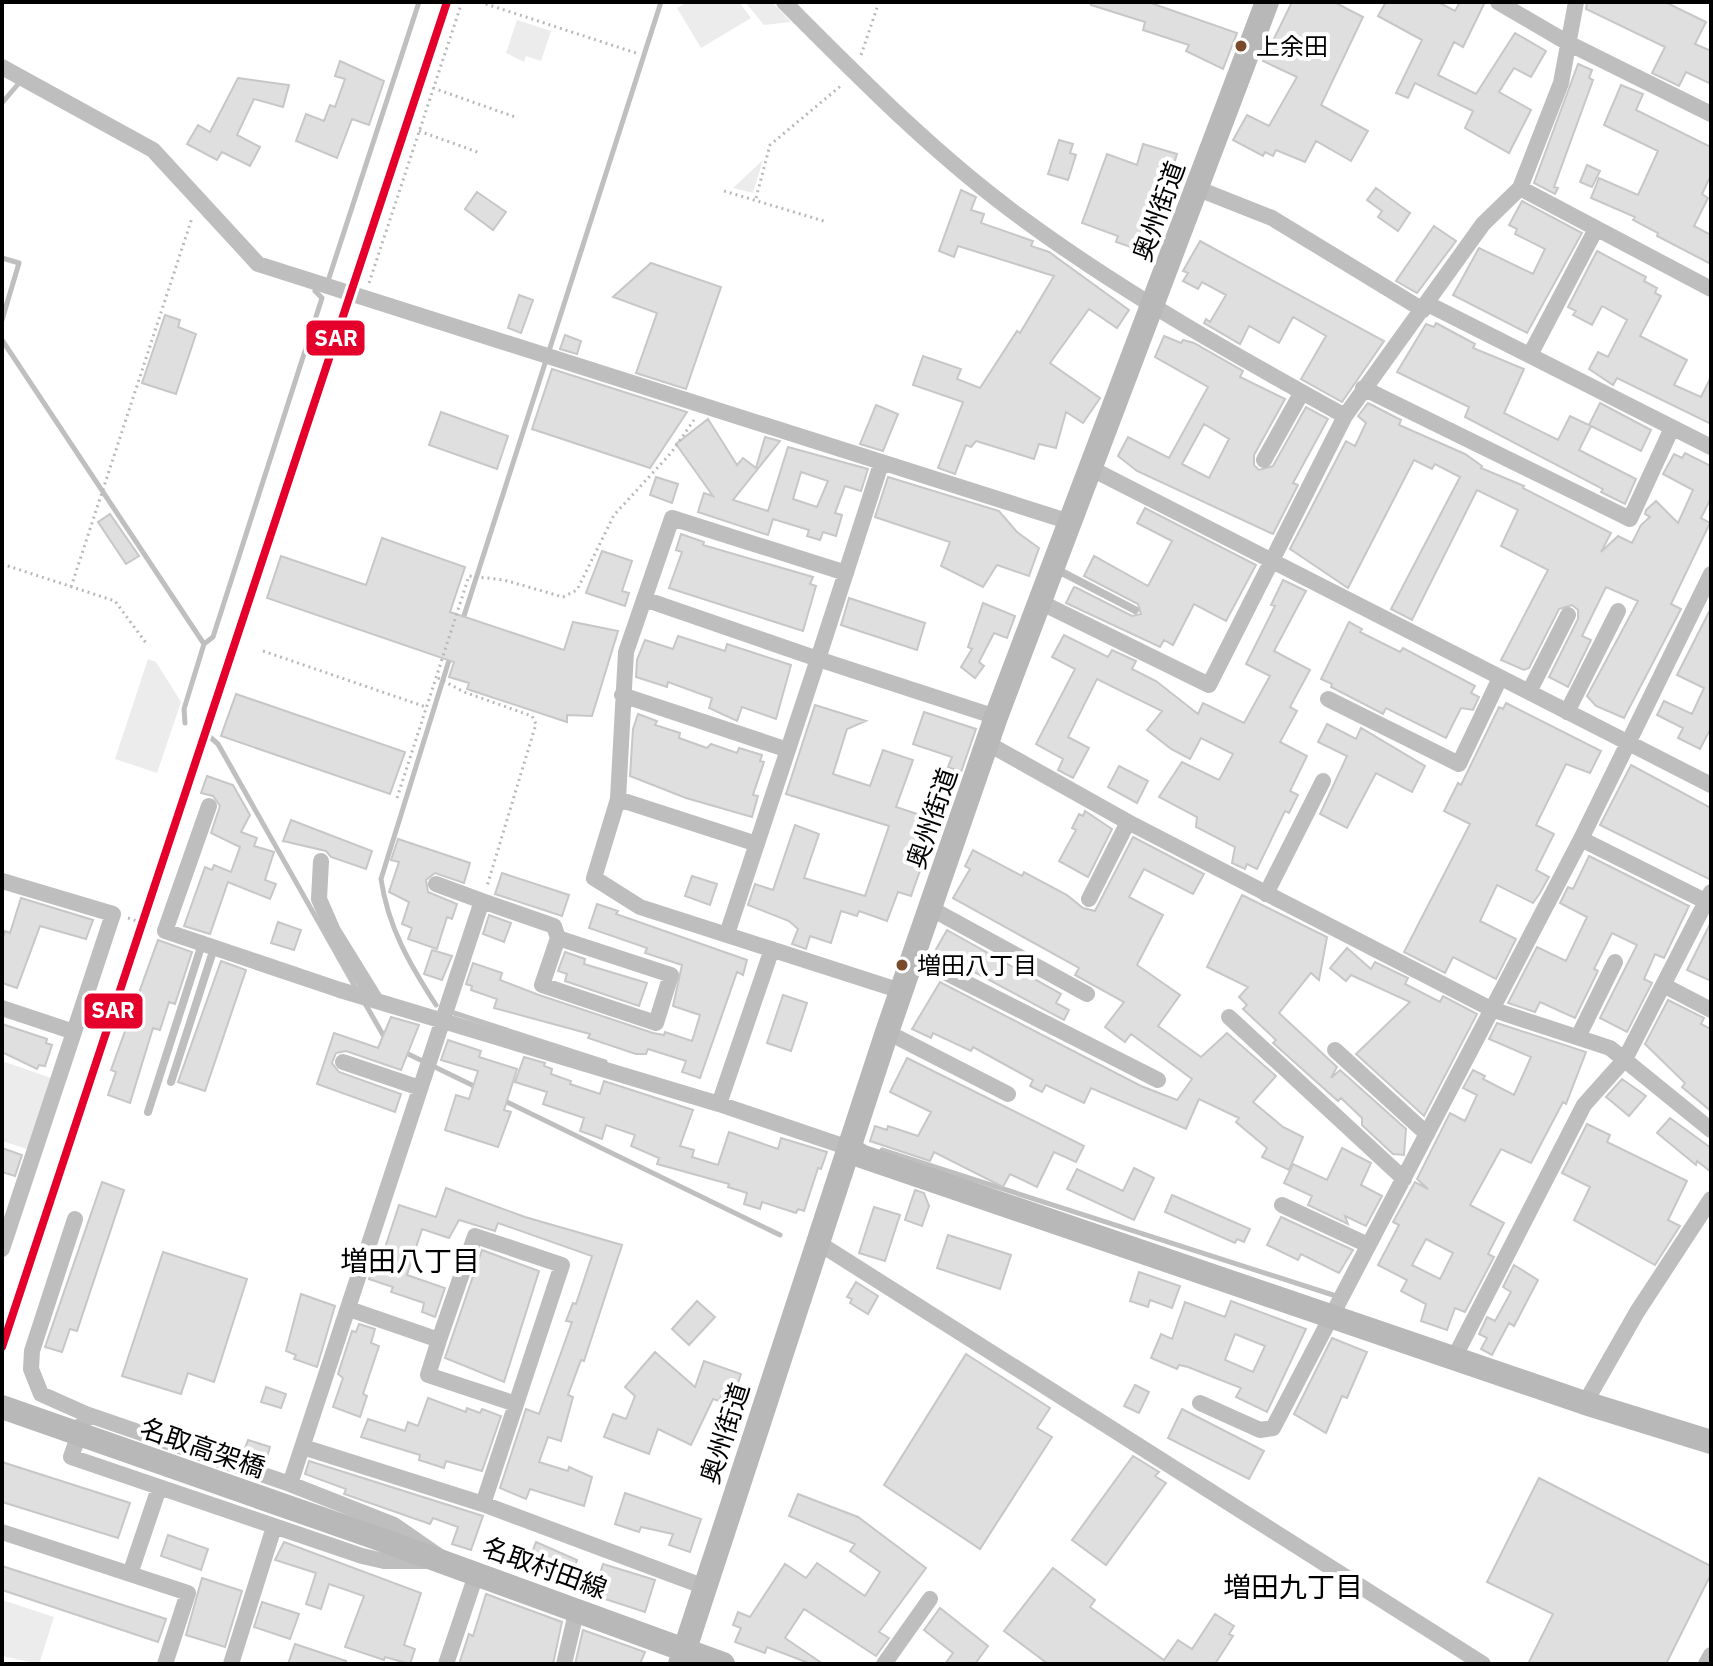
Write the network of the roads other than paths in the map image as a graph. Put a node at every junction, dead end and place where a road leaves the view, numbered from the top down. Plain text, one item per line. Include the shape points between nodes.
1 (784, 2) edge
2 (1267, 2) edge
3 (1498, 2) edge
4 (1576, 2) edge
5 (1568, 43) junction
6 (2, 67) edge
7 (1711, 114) edge
8 (1196, 188) junction
9 (1520, 188) junction
10 (1596, 229) junction
11 (1711, 289) edge
12 (1426, 307) junction
13 (1153, 308) junction
14 (1531, 353) junction
15 (1363, 388) junction
16 (1302, 392) junction
17 (1345, 416) junction
18 (1672, 428) junction
19 (1711, 447) edge
20 (1264, 460) dead end
21 (881, 464) junction
22 (1092, 469) junction
23 (1070, 522) junction
24 (1271, 561) junction
25 (1053, 568) junction
26 (846, 573) junction
27 (1711, 574) edge
28 (644, 599) junction
29 (1040, 602) junction
30 (1135, 610) dead end
31 (1618, 611) dead end
32 (1568, 615) dead end
33 (818, 659) junction
34 (1500, 678) junction
35 (1529, 692) junction
36 (622, 695) junction
37 (1328, 699) dead end
38 (1567, 712) junction
39 (996, 717) junction
40 (987, 743) junction
41 (1628, 743) junction
42 (788, 750) junction
43 (1323, 781) dead end
44 (1711, 785) edge
45 (618, 799) junction
46 (209, 806) dead end
47 (1128, 822) junction
48 (1581, 839) junction
49 (757, 844) junction
50 (321, 861) dead end
51 (2, 881) edge
52 (436, 884) dead end
53 (1266, 894) junction
54 (1090, 899) dead end
55 (1709, 900) edge
56 (482, 901) junction
57 (930, 908) junction
58 (727, 934) junction
59 (558, 938) junction
60 (208, 946) junction
61 (772, 949) junction
62 (913, 956) junction
63 (1615, 962) dead end
64 (1665, 986) junction
65 (901, 991) junction
66 (1087, 994) dead end
67 (364, 996) junction
68 (2, 1008) edge
69 (1491, 1009) junction
70 (1711, 1010) edge
71 (1229, 1017) dead end
72 (442, 1019) junction
73 (74, 1032) junction
74 (887, 1032) junction
75 (1578, 1037) junction
76 (1335, 1050) dead end
77 (1625, 1059) junction
78 (343, 1062) dead end
79 (1158, 1080) dead end
80 (171, 1082) dead end
81 (420, 1088) junction
82 (1008, 1094) dead end
83 (719, 1104) junction
84 (148, 1112) dead end
85 (1711, 1130) edge
86 (1427, 1134) junction
87 (849, 1148) junction
88 (1404, 1179) junction
89 (1711, 1199) edge
90 (1282, 1205) dead end
91 (75, 1219) dead end
92 (817, 1242) junction
93 (1368, 1245) junction
94 (2, 1249) edge
95 (349, 1309) junction
96 (1329, 1316) junction
97 (439, 1340) junction
98 (1454, 1358) junction
99 (1200, 1403) dead end
100 (1585, 1403) junction
101 (516, 1404) junction
102 (2, 1407) edge
103 (86, 1414) junction
104 (1711, 1442) edge
105 (303, 1447) junction
106 (290, 1484) junction
107 (159, 1488) junction
108 (483, 1504) junction
109 (274, 1527) junction
110 (2, 1532) edge
111 (385, 1541) joint
112 (446, 1561) junction
113 (477, 1572) junction
114 (130, 1574) junction
115 (705, 1587) junction
116 (930, 1599) dead end
117 (577, 1609) junction
118 (1711, 1655) edge
119 (682, 1657) edge
120 (165, 1664) edge
121 (231, 1664) edge
122 (446, 1664) edge
123 (564, 1664) edge
124 (723, 1664) edge
125 (884, 1664) edge
126 (1483, 1664) edge
127 (1706, 1664) edge

1 - 13 street via 898,115 1021,218
2 - 8 main road, 奥州街道
3 - 5 street
4 - 5 street
5 - 7 street
5 - 9 street via 1561,83
6 - 21 street via 153,150 258,264
8 - 12 street via 1272,218
8 - 13 main road, 奥州街道
9 - 10 street
9 - 12 street via 1483,224
10 - 11 street
10 - 14 street
12 - 14 street
12 - 15 street
13 - 16 street
13 - 22 main road, 奥州街道
14 - 18 street
15 - 17 street
15 - 18 street via 1630,519
16 - 17 street
16 - 20 street
17 - 24 street
18 - 19 street
21 - 23 street
21 - 26 street
22 - 23 main road, 奥州街道
22 - 24 street
23 - 25 main road, 奥州街道
24 - 29 street via 1209,685
24 - 34 street
25 - 29 main road, 奥州街道
25 - 30 lane
26 - 28 street via 672,518
26 - 33 street
27 - 41 street
28 - 33 street
28 - 36 street via 626,652
29 - 39 main road, 奥州街道
31 - 38 street
32 - 35 street
33 - 39 street
33 - 42 street
34 - 35 street
34 - 37 street via 1459,764
35 - 38 street
36 - 42 street
36 - 45 street
38 - 41 street
39 - 40 main road, 奥州街道
40 - 47 street
40 - 57 main road, 奥州街道
41 - 44 street
41 - 48 street
42 - 49 street
43 - 53 street
45 - 49 street
45 - 58 street via 594,878 640,907
46 - 60 street via 165,931
47 - 53 street
47 - 54 street
48 - 55 street
48 - 69 street
49 - 58 street
50 - 67 street via 319,899
51 - 73 street via 113,914
52 - 56 street
53 - 69 street
55 - 64 street
56 - 59 street via 554,926
56 - 72 street
57 - 62 main road, 奥州街道
57 - 66 street
58 - 61 street
59 - 59 street via 671,975 656,1023 542,985
60 - 67 street
60 - 80 lane
60 - 84 lane
61 - 65 street
61 - 83 street
62 - 65 main road, 奥州街道
62 - 79 street
63 - 75 street
64 - 70 street
64 - 77 street
65 - 74 main road, 奥州街道
67 - 72 street
68 - 73 street
69 - 75 street
69 - 86 street
71 - 88 street
72 - 81 street
72 - 83 street
73 - 94 street
74 - 82 street
74 - 87 main road, 奥州街道
75 - 77 street
76 - 86 street
77 - 85 street
77 - 98 street via 1584,1105
78 - 81 street
81 - 95 street
83 - 87 street
86 - 88 street
87 - 92 main road, 奥州街道
87 - 96 main road
88 - 93 street
89 - 100 street
90 - 93 street
91 - 103 street via 32,1351 31,1369 41,1394
92 - 115 main road, 奥州街道
92 - 126 street
93 - 96 street
95 - 97 street
95 - 105 street
96 - 98 main road
96 - 99 street via 1273,1428 1260,1430
97 - 101 street via 428,1375
97 - 101 street via 475,1236 562,1265
98 - 100 main road
100 - 104 main road
101 - 108 street
102 - 111 main road, 名取高架橋, bridge
103 - 106 street
103 - 107 street via 71,1457
105 - 106 street
105 - 108 street
106 - 112 street via 394,1525
107 - 109 street
107 - 114 street
108 - 115 street
109 - 112 street via 384,1561
109 - 121 street
110 - 114 street
111 - 112 main road, 名取村田線
112 - 113 main road, 名取村田線
113 - 117 main road, 名取村田線
113 - 122 street
114 - 120 street via 188,1593
115 - 119 main road, 奥州街道
116 - 125 street
117 - 119 main road, 名取村田線
117 - 123 street
118 - 127 street
119 - 124 main road, 名取村田線

